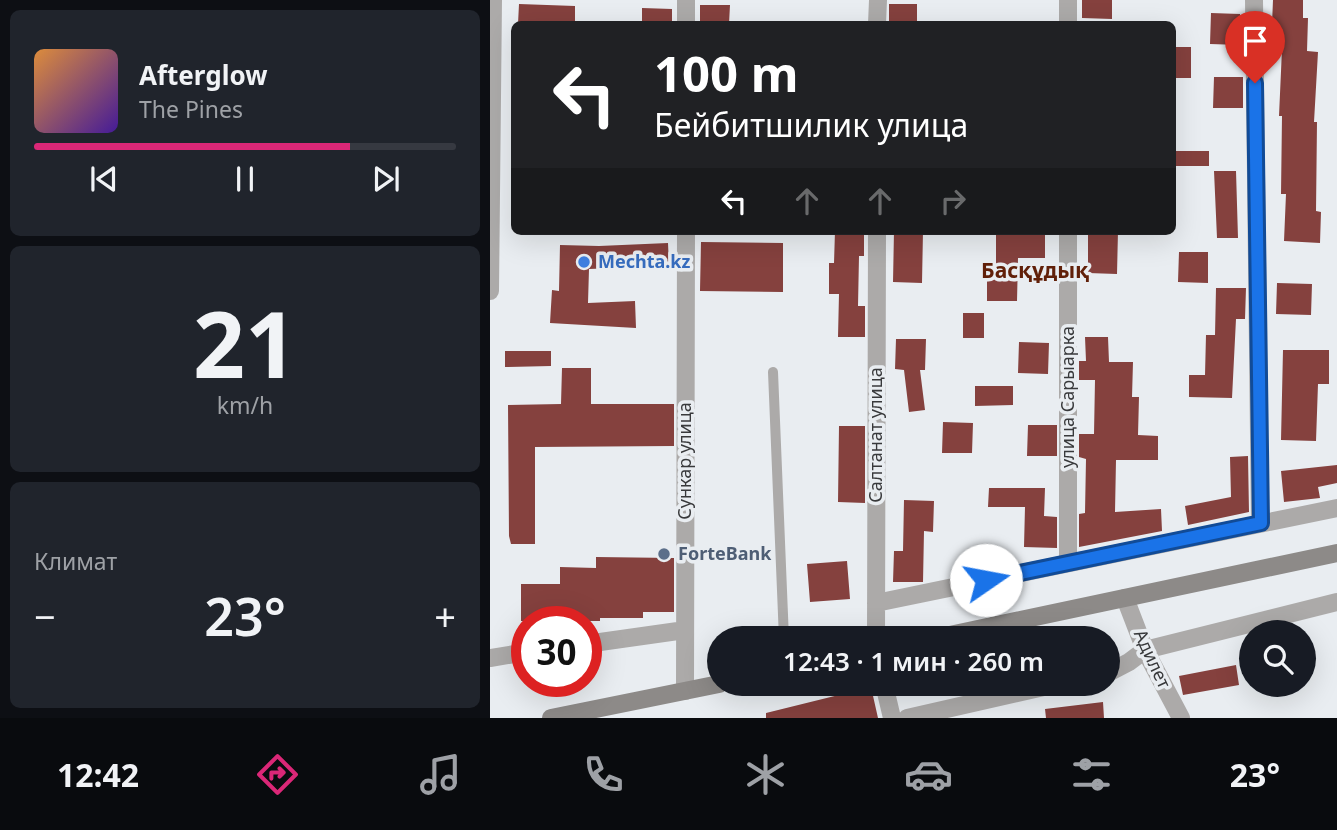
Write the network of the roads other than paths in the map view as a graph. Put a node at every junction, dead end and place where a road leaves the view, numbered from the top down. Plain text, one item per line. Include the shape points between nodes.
1 (493, 0) edge
2 (686, 0) edge
3 (877, 0) edge
4 (1068, 0) edge
5 (1254, 0) edge
6 (686, 21) edge
7 (877, 21) edge
8 (1068, 21) edge
9 (686, 235) edge
10 (877, 235) edge
11 (1068, 235) edge
12 (490, 291) edge
13 (774, 372) dead end
14 (1337, 508) edge
15 (1261, 523) junction
16 (1337, 553) edge
17 (1068, 563) junction
18 (1125, 598) junction
19 (1337, 602) edge
20 (876, 603) junction
21 (784, 626) edge
22 (876, 626) edge
23 (993, 626) edge
24 (685, 630) junction
25 (602, 642) edge
26 (1145, 650) junction
27 (511, 655) edge
28 (490, 658) edge
29 (1120, 667) edge
30 (707, 686) edge
31 (685, 691) junction
32 (887, 696) edge
33 (1004, 696) edge
34 (600, 714) edge
35 (551, 718) edge
36 (892, 718) edge
37 (907, 718) edge
38 (1181, 718) edge

1 - 12 street
2 - 6 street
3 - 7 street
4 - 8 street
5 - 15 street
9 - 24 street, Сункар улица
10 - 20 street, Салтанат улица
11 - 17 street, улица Сарыарка
13 - 21 lane
14 - 15 street
15 - 17 street
16 - 18 main road
17 - 20 street
18 - 23 main road
18 - 26 street, Адилет
19 - 26 street
20 - 22 street, Салтанат улица
24 - 25 street
24 - 31 street, Сункар улица
26 - 29 street
26 - 38 street, Адилет
27 - 28 street
30 - 31 main road
31 - 34 main road
32 - 36 street
33 - 37 street
34 - 35 main road

